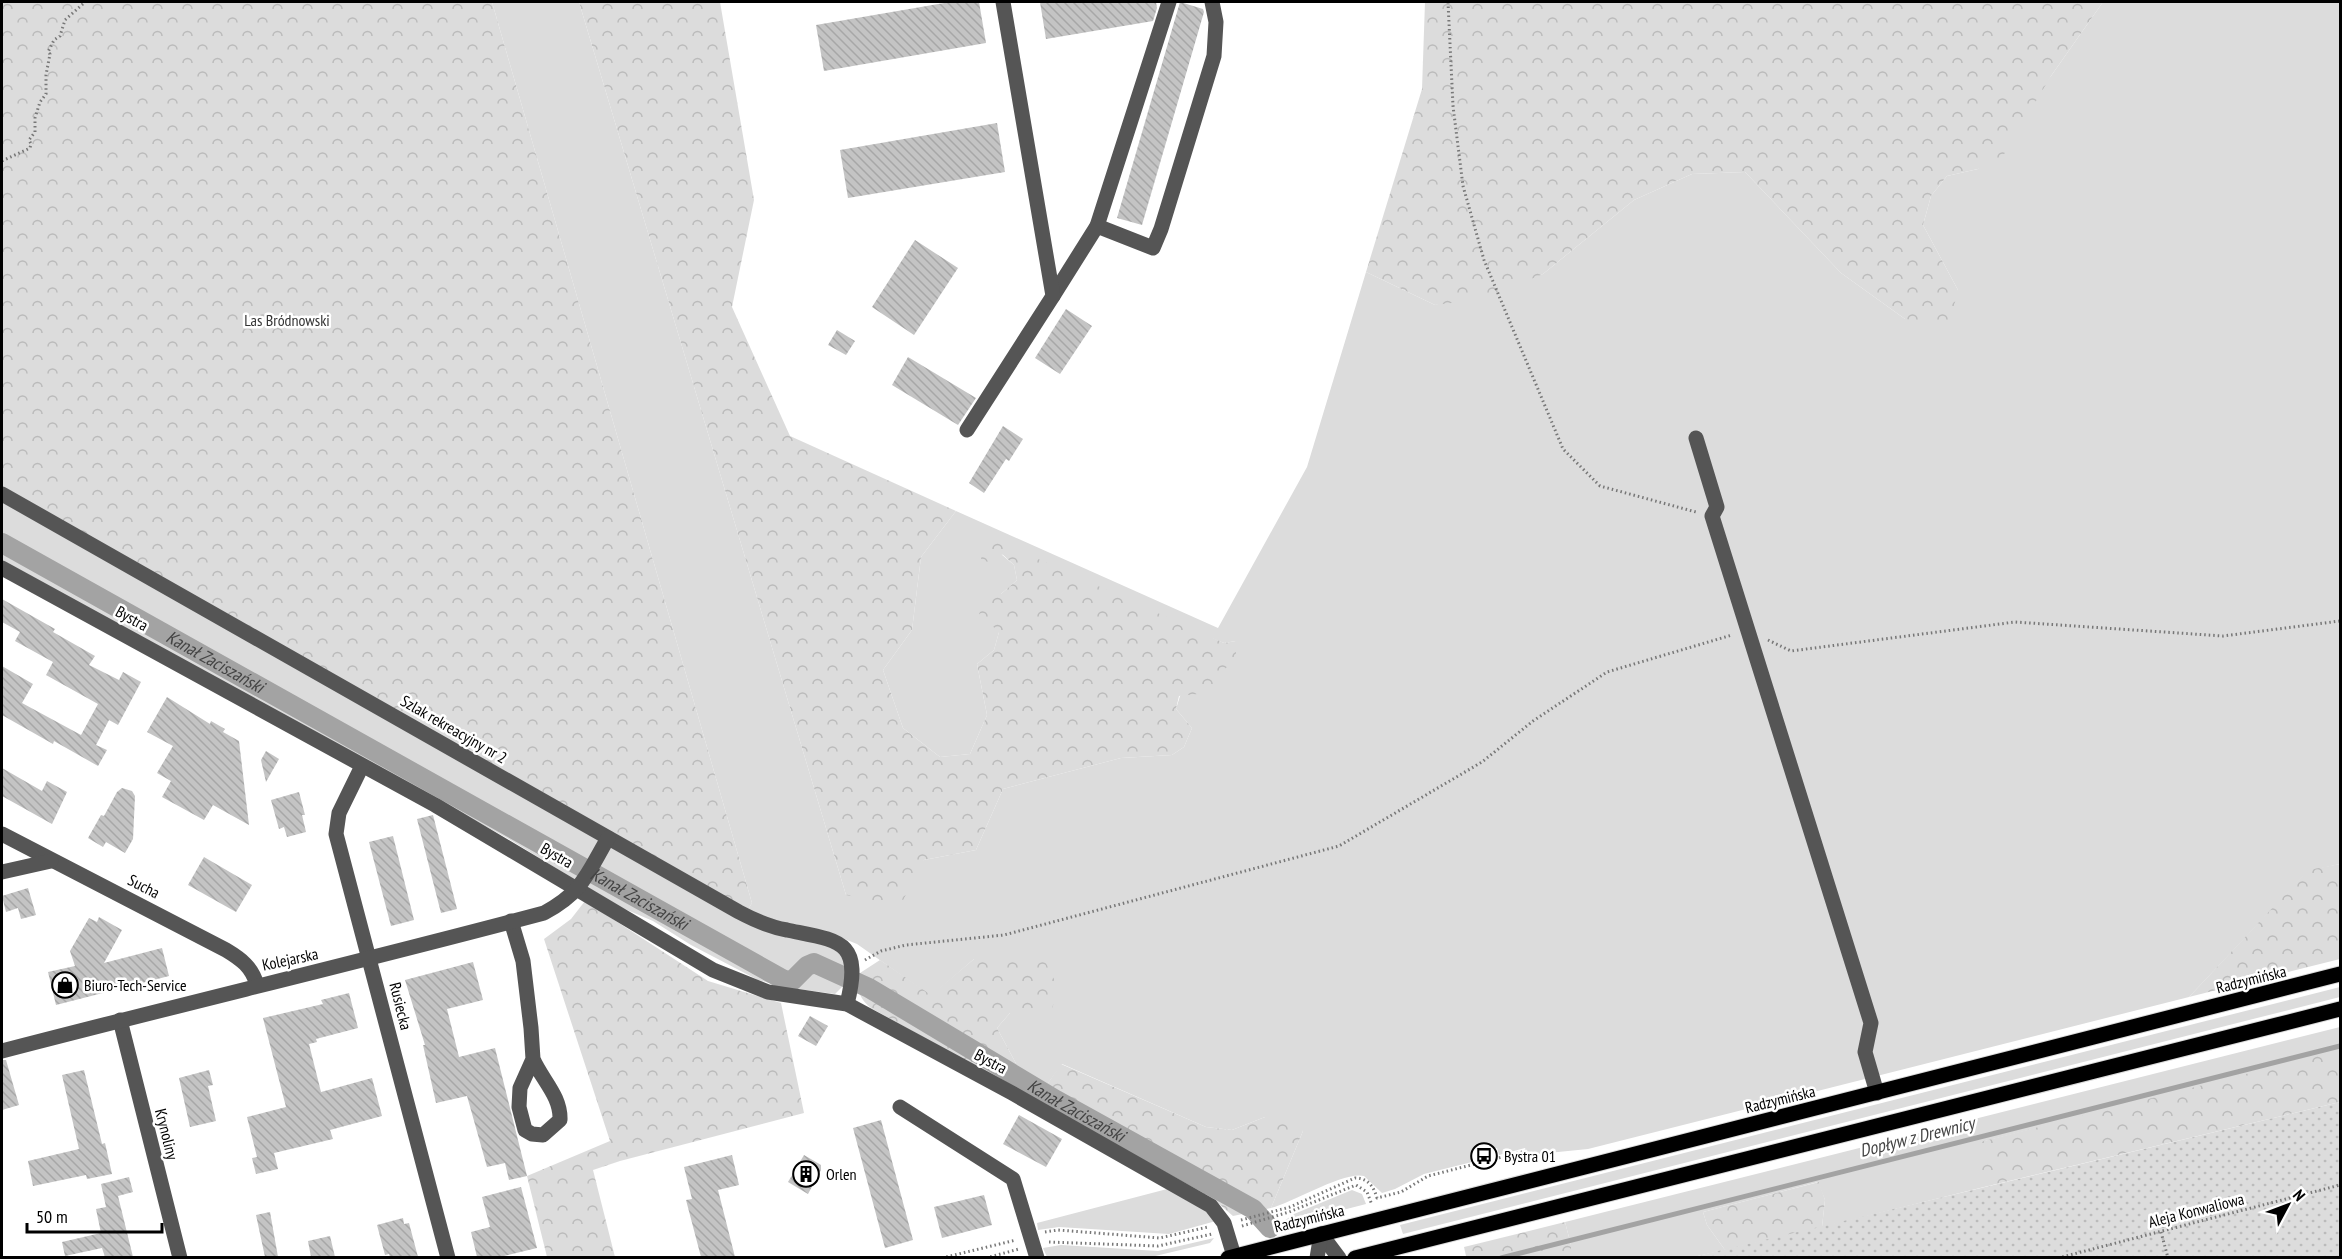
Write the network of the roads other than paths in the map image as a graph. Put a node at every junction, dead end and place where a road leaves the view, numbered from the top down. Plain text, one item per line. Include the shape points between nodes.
1 (1003, 2) edge
2 (1169, 2) edge
3 (1212, 2) edge
4 (1097, 226) junction
5 (1053, 296) junction
6 (967, 430) dead end
7 (1696, 438) dead end
8 (2, 494) edge
9 (2, 568) edge
10 (362, 766) junction
11 (2, 834) edge
12 (608, 838) junction
13 (51, 861) junction
14 (2, 872) edge
15 (582, 884) junction
16 (511, 921) junction
17 (370, 958) junction
18 (2340, 974) edge
19 (257, 985) junction
20 (848, 1004) junction
21 (2340, 1009) edge
22 (120, 1020) junction
23 (2, 1051) edge
24 (533, 1059) dead end
25 (1877, 1093) junction
26 (900, 1107) dead end
27 (1321, 1234) junction
28 (1033, 1247) edge
29 (1378, 1254) edge
30 (180, 1257) edge
31 (448, 1257) edge
32 (1231, 1257) edge
33 (1317, 1257) edge
34 (1339, 1257) edge
35 (1355, 1257) edge

1 - 5 street
2 - 4 street
3 - 4 street via 1216,22 1214,56 1153,248
4 - 5 street
5 - 6 street
7 - 25 street via 1717,507 1712,516 1871,1023 1864,1052
8 - 12 street, Szlak rekreacyjny nr 2
9 - 10 street, Bystra
10 - 15 street, Bystra
10 - 17 street, Rusiecka via 339,813 336,834
11 - 13 street, Sucha
12 - 15 street
12 - 20 street, Szlak rekreacyjny nr 2 via 750,917 836,941 847,952 853,975
13 - 14 street
13 - 19 street, Sucha via 240,958
15 - 16 street, Kolejarska via 564,902
15 - 20 street, Bystra via 713,970 768,992
16 - 17 street, Kolejarska
16 - 24 street via 525,970
17 - 19 street, Kolejarska
17 - 31 street, Rusiecka
18 - 25 main road, Radzymińska
19 - 22 street, Kolejarska
20 - 32 street, Bystra via 1211,1206 1226,1226
21 - 29 main road
22 - 23 street, Kolejarska
22 - 30 street, Krynoliny
25 - 27 main road, Radzymińska
26 - 28 street via 1013,1179
27 - 32 main road, Radzymińska
27 - 33 street
27 - 34 street
29 - 35 main road

